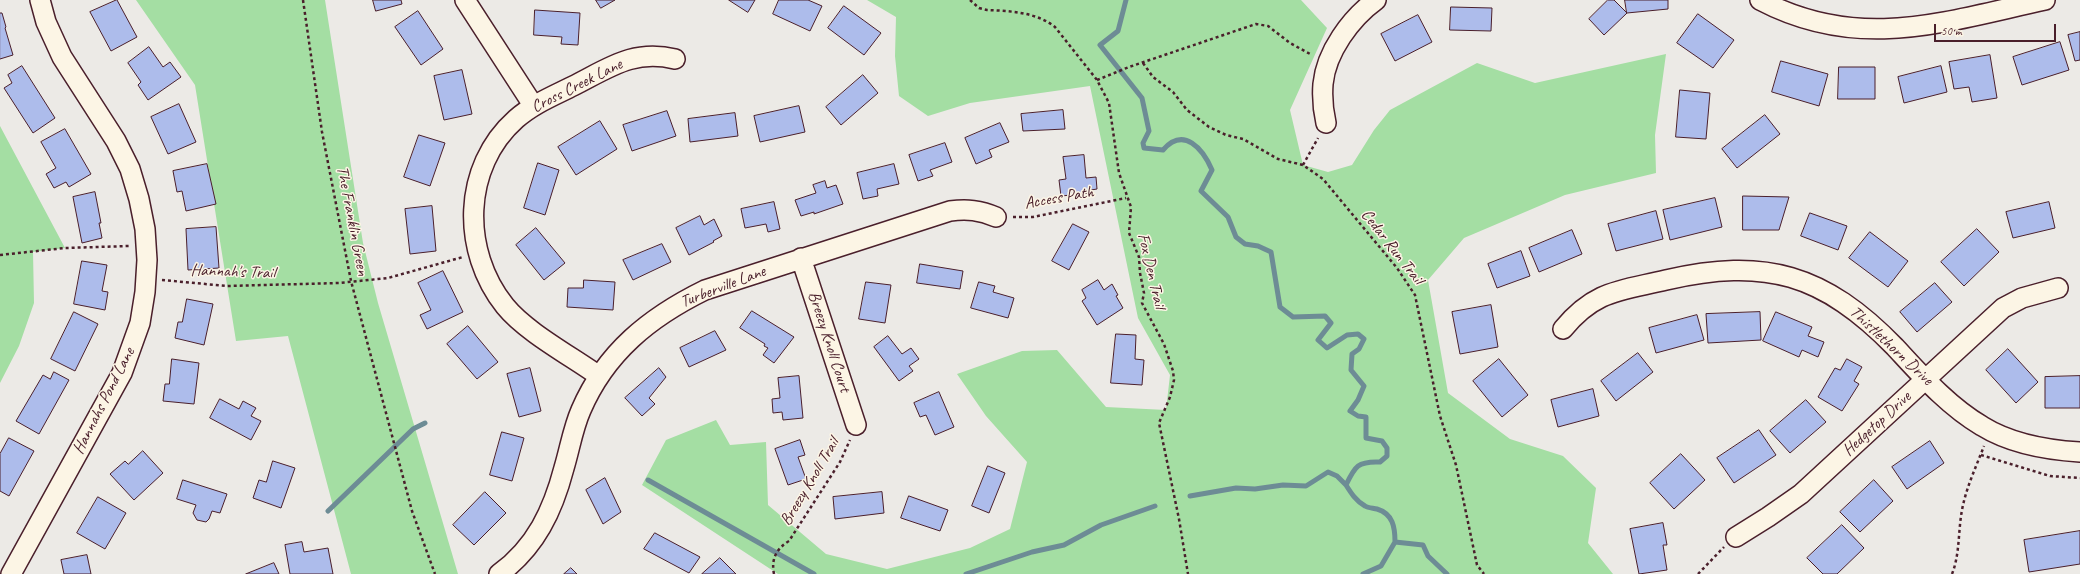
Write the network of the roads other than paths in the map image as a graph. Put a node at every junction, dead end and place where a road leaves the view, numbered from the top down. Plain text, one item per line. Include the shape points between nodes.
1 (40, 0) edge
2 (465, 0) edge
3 (1376, 0) edge
4 (1760, 0) edge
5 (2045, 0) edge
6 (675, 59) dead end
7 (533, 105) junction
8 (1326, 123) road end
9 (996, 217) road end
10 (801, 258) junction
11 (2058, 288) dead end
12 (1563, 329) dead end
13 (600, 376) junction
14 (1925, 380) junction
15 (856, 425) road end
16 (2080, 452) edge
17 (1736, 537) road end
18 (11, 574) edge
19 (499, 574) edge

1 - 18 street, Hannahs Pond Lane via 46,22 62,57 116,141 130,169 142,214 147,260 140,323 122,373
2 - 7 street
3 - 8 street via 1347,30 1327,64 1322,104
4 - 5 street via 1783,12 1815,23 1870,30 1896,30
6 - 7 street, Cross Creek Lane via 659,55 642,55 626,60
7 - 13 street, Cross Creek Lane via 500,136 479,178 474,198 473,220 478,253 492,288 506,307 523,323
9 - 10 street, Turberville Lane via 967,209 950,210
10 - 13 street, Turberville Lane via 705,290 675,305 629,340
10 - 15 street, Breezy Knoll Court
11 - 14 street, Hedgetop Drive via 2022,298 2003,308
12 - 14 street, Thistlethorn Drive via 1590,302 1607,293 1717,270 1762,271 1811,284 1833,295 1861,314
13 - 19 street, Turberville Lane via 581,410 554,502 544,523 519,557
14 - 16 street, Thistlethorn Drive via 1961,412 1990,431 2030,446
14 - 17 street, Hedgetop Drive via 1801,494

